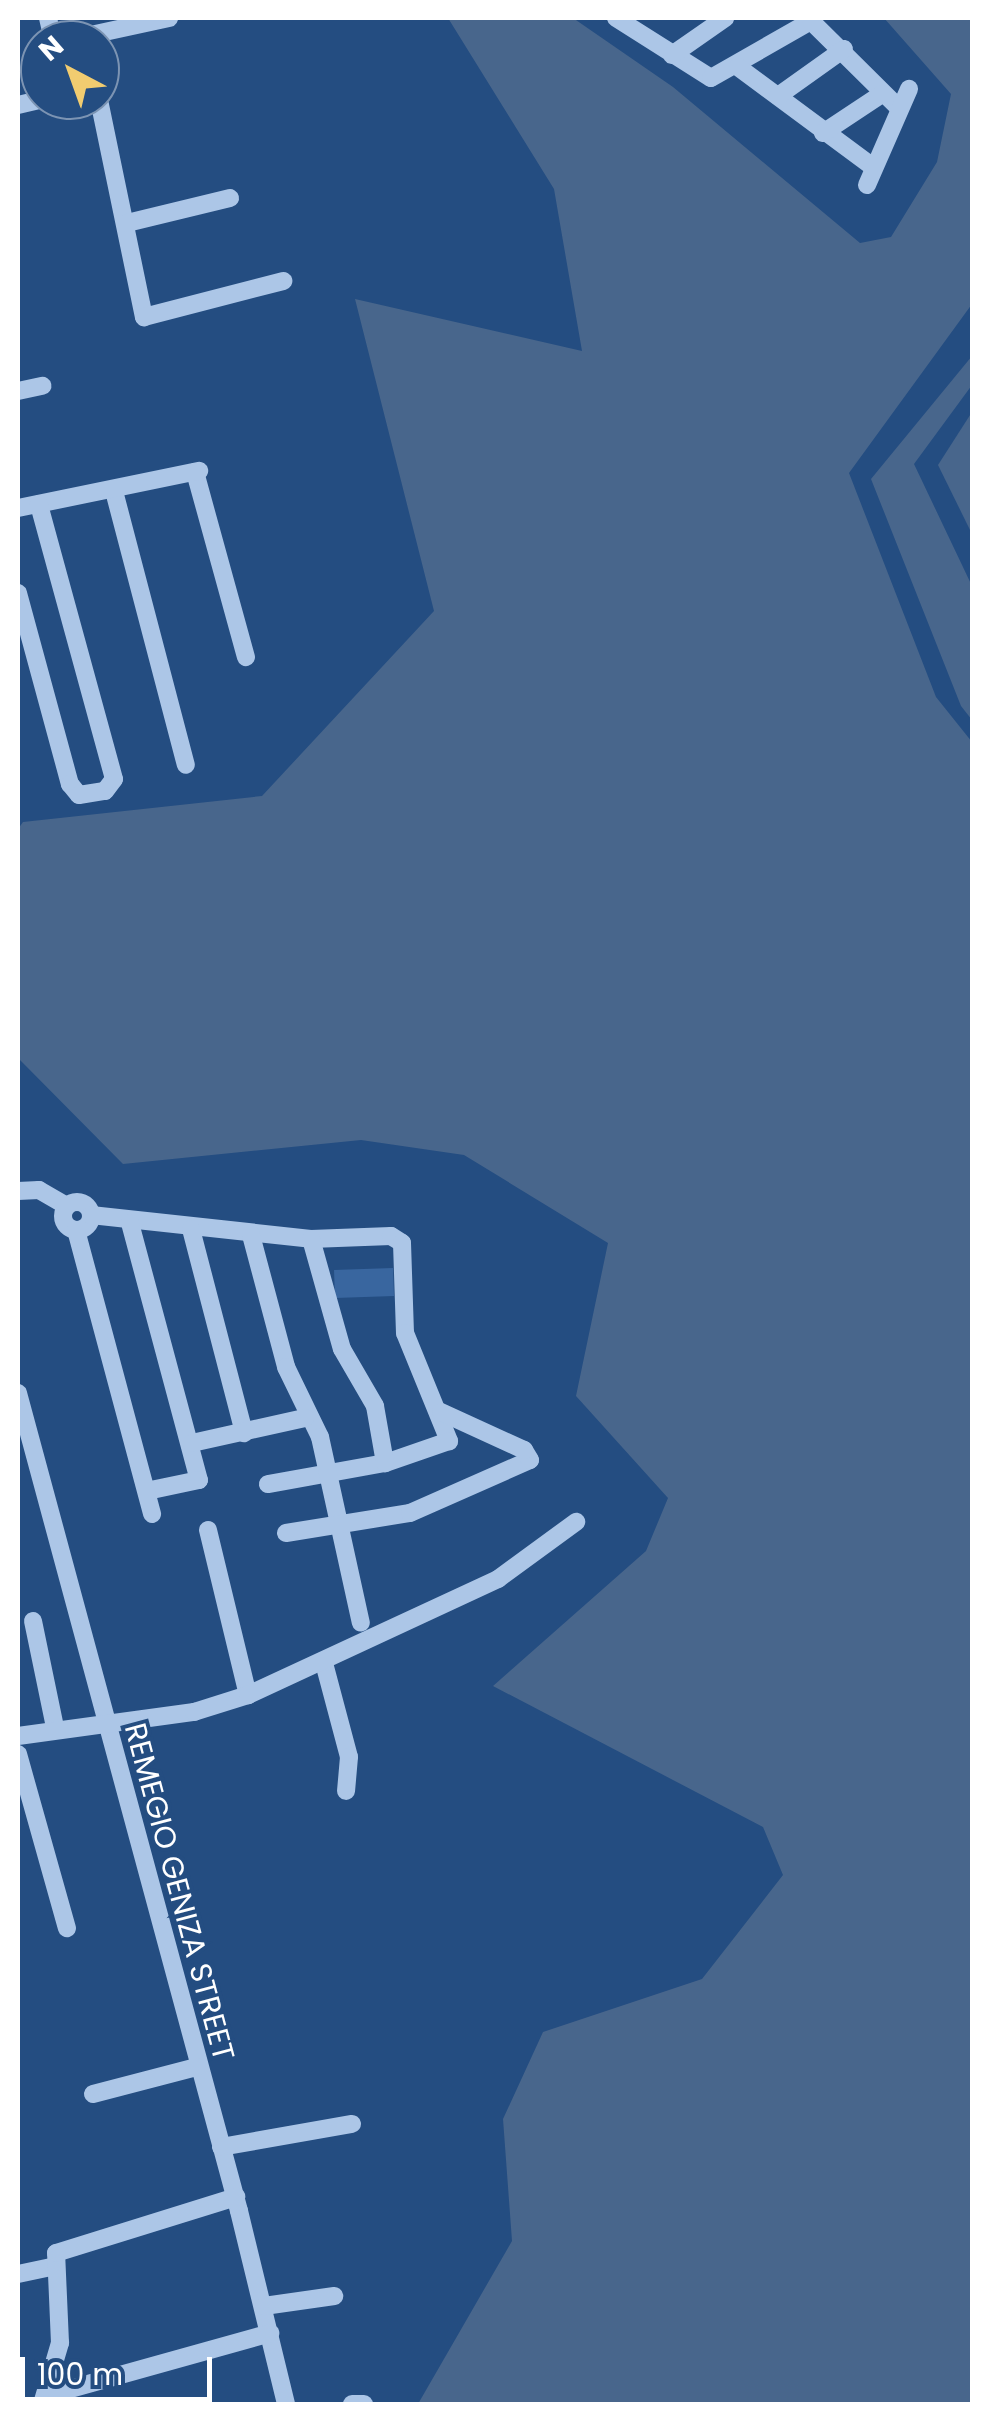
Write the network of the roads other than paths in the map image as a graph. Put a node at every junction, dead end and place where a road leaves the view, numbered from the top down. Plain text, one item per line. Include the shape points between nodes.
1 (168, 18) edge
2 (616, 18) edge
3 (725, 18) edge
4 (120, 26) edge
5 (844, 49) junction
6 (672, 54) junction
7 (738, 66) junction
8 (908, 90) dead end
9 (778, 96) junction
10 (889, 100) junction
11 (104, 120) edge
12 (823, 133) junction
13 (873, 166) junction
14 (866, 185) dead end
15 (230, 198) dead end
16 (127, 223) junction
17 (283, 281) dead end
18 (42, 386) dead end
19 (18, 391) edge
20 (114, 491) junction
21 (40, 504) junction
22 (18, 508) edge
23 (18, 593) edge
24 (246, 657) dead end
25 (186, 765) dead end
26 (18, 1191) edge
27 (68, 1206) junction
28 (91, 1215) junction
29 (130, 1224) junction
30 (190, 1229) junction
31 (76, 1230) junction
32 (250, 1235) junction
33 (310, 1239) junction
34 (18, 1394) edge
35 (441, 1412) junction
36 (306, 1418) junction
37 (479, 1430) junction
38 (244, 1432) junction
39 (449, 1441) junction
40 (192, 1443) junction
41 (385, 1463) junction
42 (330, 1471) junction
43 (268, 1484) dead end
44 (147, 1491) junction
45 (152, 1514) dead end
46 (340, 1522) junction
47 (576, 1522) dead end
48 (208, 1530) dead end
49 (286, 1532) dead end
50 (33, 1621) dead end
51 (362, 1623) dead end
52 (324, 1662) junction
53 (248, 1696) junction
54 (105, 1721) junction
55 (55, 1727) junction
56 (18, 1736) edge
57 (18, 1754) edge
58 (346, 1790) dead end
59 (67, 1928) dead end
60 (197, 2067) junction
61 (93, 2094) dead end
62 (352, 2124) dead end
63 (221, 2147) junction
64 (236, 2197) junction
65 (52, 2266) junction
66 (18, 2274) edge
67 (334, 2296) dead end
68 (264, 2306) junction
69 (270, 2333) junction
70 (44, 2400) edge
71 (286, 2404) edge
72 (352, 2404) edge
73 (364, 2404) edge

1 - 4 street
2 - 6 street
3 - 6 street
5 - 7 street via 811,21
5 - 9 street
5 - 10 street
6 - 7 street via 710,78
7 - 9 street
8 - 10 street
9 - 12 street
10 - 12 street
10 - 13 street
11 - 16 street
12 - 13 street
13 - 14 street
15 - 16 street
16 - 17 street via 144,317
18 - 19 street
20 - 21 street
20 - 24 street via 197,471
20 - 25 street
21 - 22 street
21 - 23 street via 114,779 105,791 79,796 70,784
26 - 27 street via 39,1190
27 - 28 street via 82,1203
27 - 31 street via 64,1223
28 - 29 street
28 - 31 street
29 - 30 street
29 - 40 street
30 - 32 street
30 - 38 street
31 - 44 street
32 - 33 street
32 - 36 street
33 - 35 street via 391,1236 402,1243 405,1333
33 - 41 street via 342,1348 374,1406
34 - 54 street, REMEGIO GENIZA STREET
35 - 37 street
35 - 39 street
36 - 38 street
36 - 42 street via 316,1424
37 - 39 street
37 - 46 street via 524,1450 530,1460 410,1513
38 - 40 street
39 - 41 street
40 - 44 street via 199,1480
41 - 42 street
42 - 43 street
42 - 46 street
44 - 45 street
46 - 49 street
46 - 51 street
47 - 52 street via 498,1579
48 - 53 street
50 - 55 street
52 - 53 street
52 - 58 street via 349,1756
53 - 54 street via 194,1712
54 - 55 street
54 - 60 street, REMEGIO GENIZA STREET
55 - 56 street
57 - 59 street
60 - 61 street
60 - 63 street, REMEGIO GENIZA STREET
62 - 63 street
63 - 64 street, REMEGIO GENIZA STREET
64 - 65 street via 60,2250
64 - 68 street, REMEGIO GENIZA STREET
65 - 66 street
65 - 70 street via 60,2342
67 - 68 street
68 - 69 street, REMEGIO GENIZA STREET
69 - 70 street
69 - 71 street, REMEGIO GENIZA STREET
72 - 73 street

